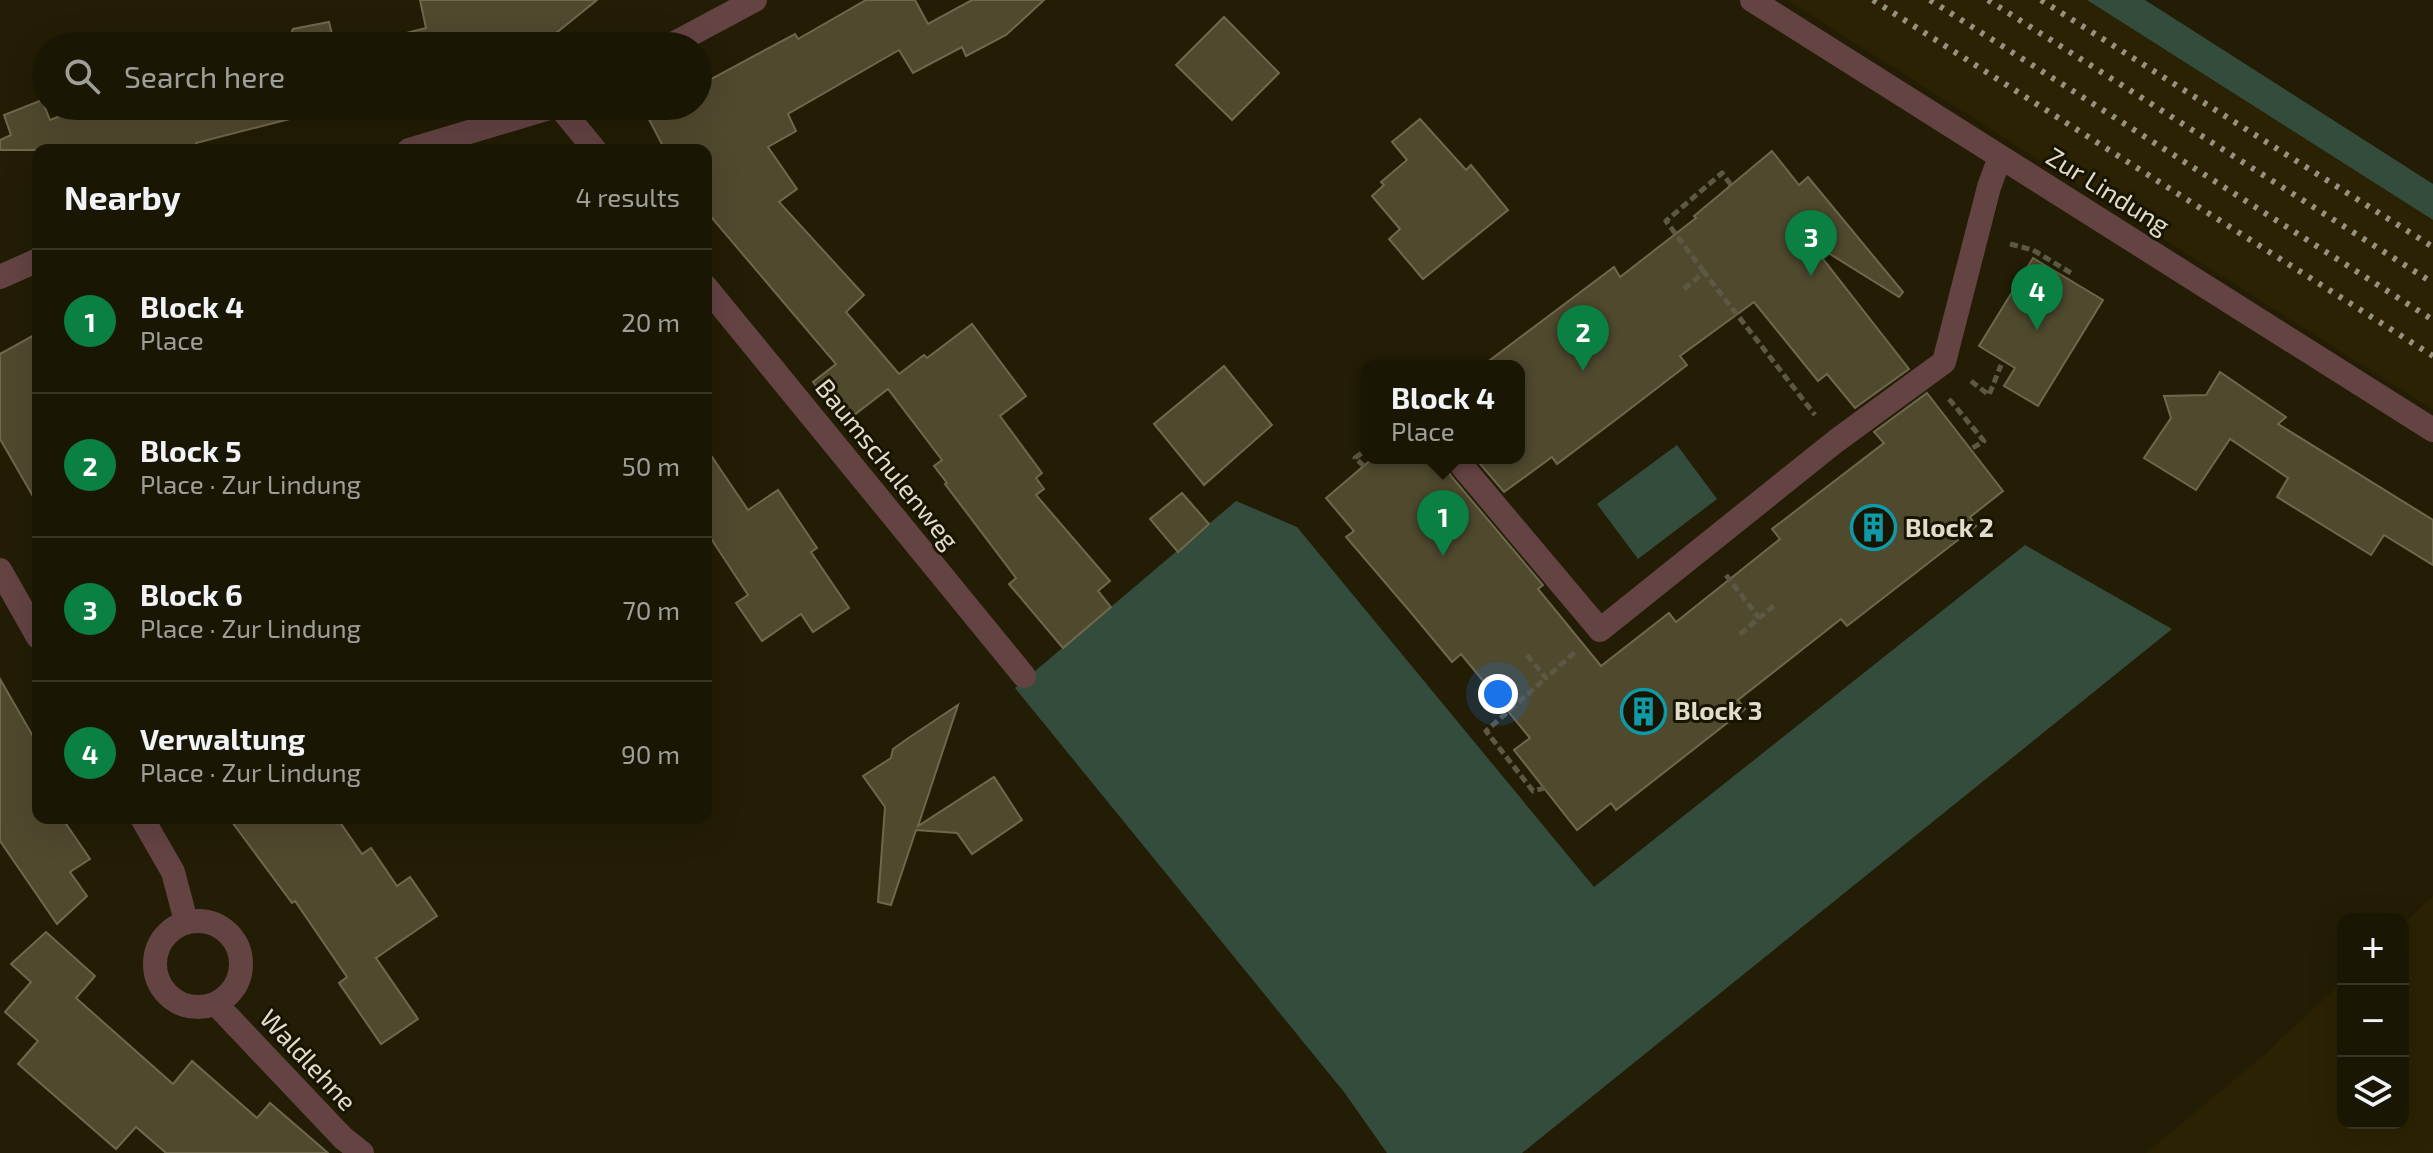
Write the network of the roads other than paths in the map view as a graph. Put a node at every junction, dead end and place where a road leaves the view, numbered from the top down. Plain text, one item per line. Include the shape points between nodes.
1 (755, 0) edge
2 (1752, 0) edge
3 (695, 32) edge
4 (511, 120) edge
5 (570, 120) edge
6 (429, 144) edge
7 (590, 144) edge
8 (2000, 157) junction
9 (32, 263) edge
10 (0, 277) edge
11 (712, 294) edge
12 (2433, 430) edge
13 (1462, 466) dead end
14 (0, 570) edge
15 (32, 626) edge
16 (1024, 676) dead end
17 (145, 824) edge
18 (186, 921) junction
19 (216, 1004) junction
20 (362, 1153) edge

1 - 3 street
2 - 8 street, Zur Lindung
4 - 6 street
5 - 7 street
8 - 12 street, Zur Lindung
8 - 13 street via 1944,362 1836,441 1600,630
9 - 10 street
11 - 16 street, Baumschulenweg
14 - 15 street
17 - 18 street via 173,872
18 - 19 street, Waldlehne via 215,924 236,943 241,971 228,996
18 - 19 street via 173,927 156,950 157,979 163,991 187,1007
19 - 20 street, Waldlehne

